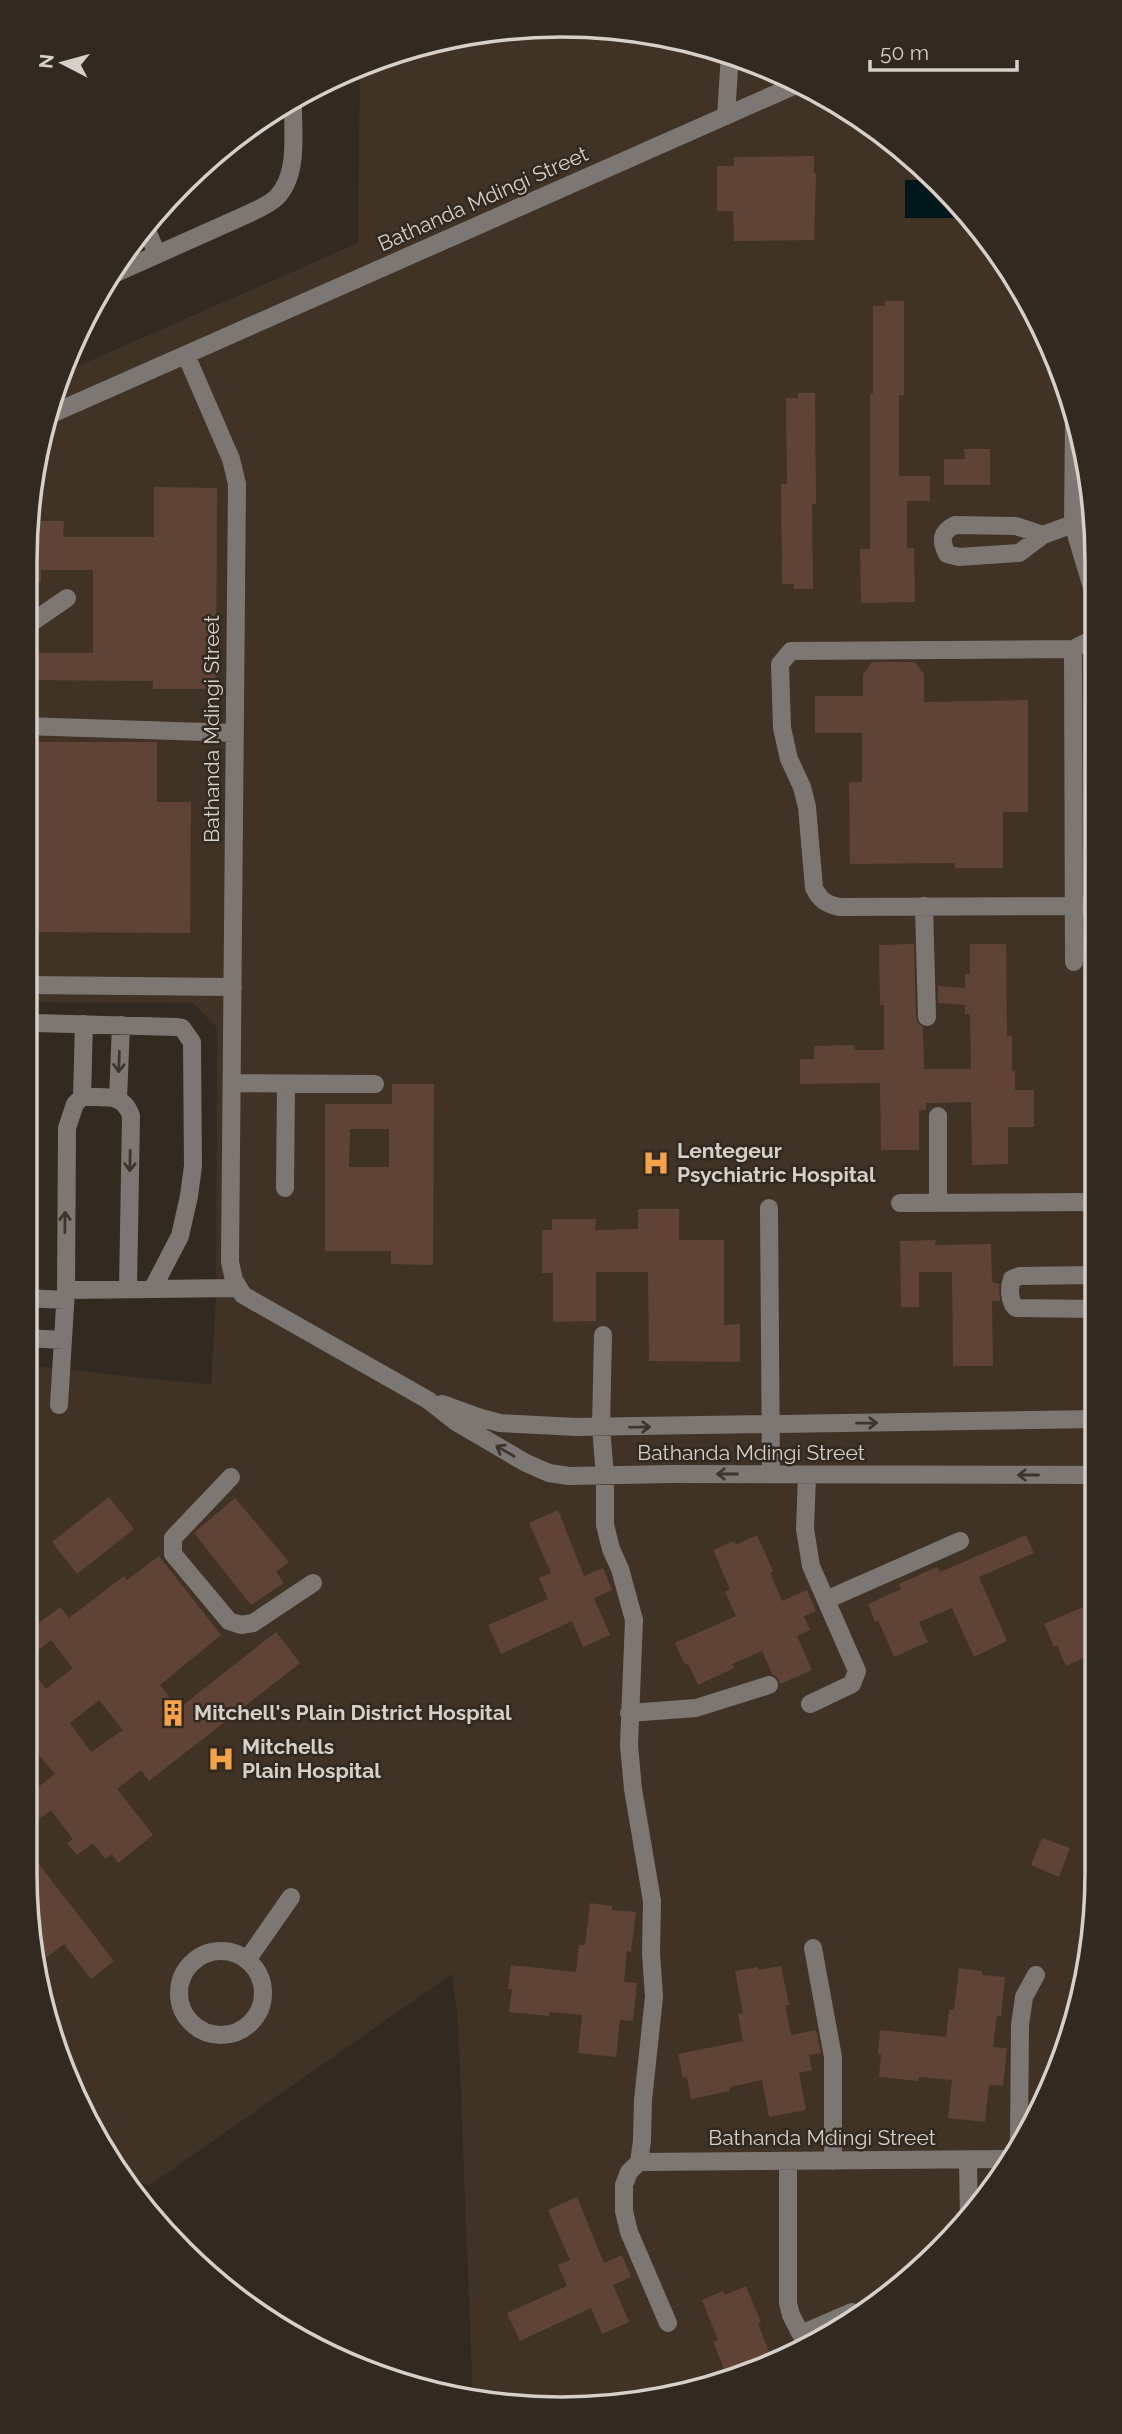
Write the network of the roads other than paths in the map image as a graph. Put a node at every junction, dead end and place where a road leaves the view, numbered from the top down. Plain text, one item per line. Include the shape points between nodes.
1 (729, 65) edge
2 (788, 89) edge
3 (293, 111) edge
4 (726, 116) junction
5 (149, 236) edge
6 (157, 254) junction
7 (126, 268) edge
8 (186, 355) junction
9 (59, 411) edge
10 (1074, 456) edge
11 (1073, 524) junction
12 (1043, 535) junction
13 (1085, 564) edge
14 (67, 597) dead end
15 (37, 618) edge
16 (1085, 643) edge
17 (1073, 649) junction
18 (37, 726) edge
19 (235, 733) junction
20 (924, 906) junction
21 (1074, 906) junction
22 (1085, 906) edge
23 (1074, 962) dead end
24 (37, 985) edge
25 (233, 987) junction
26 (927, 1017) dead end
27 (37, 1023) edge
28 (84, 1024) junction
29 (121, 1025) junction
30 (232, 1083) junction
31 (286, 1084) junction
32 (375, 1084) dead end
33 (82, 1097) junction
34 (118, 1099) junction
35 (938, 1116) dead end
36 (285, 1188) dead end
37 (938, 1202) junction
38 (1085, 1202) edge
39 (900, 1203) dead end
40 (769, 1208) dead end
41 (1085, 1275) edge
42 (153, 1288) junction
43 (238, 1288) junction
44 (128, 1289) junction
45 (66, 1295) junction
46 (37, 1297) edge
47 (1085, 1308) edge
48 (603, 1335) dead end
49 (37, 1339) edge
50 (63, 1340) junction
51 (428, 1400) junction
52 (59, 1405) dead end
53 (1085, 1419) edge
54 (770, 1425) junction
55 (601, 1427) junction
56 (771, 1474) junction
57 (807, 1475) junction
58 (1085, 1475) edge
59 (606, 1476) junction
60 (231, 1477) dead end
61 (960, 1541) dead end
62 (313, 1583) dead end
63 (827, 1600) junction
64 (769, 1685) dead end
65 (810, 1704) dead end
66 (629, 1713) junction
67 (290, 1897) dead end
68 (813, 1948) dead end
69 (247, 1960) junction
70 (1036, 1975) dead end
71 (1019, 2127) edge
72 (1000, 2159) edge
73 (968, 2160) junction
74 (789, 2161) junction
75 (833, 2161) junction
76 (639, 2162) junction
77 (969, 2202) edge
78 (668, 2323) dead end
79 (803, 2338) edge

1 - 4 street
2 - 4 street, Bathanda Mdingi Street
3 - 6 street via 292,162 279,195 269,204
4 - 8 street, Bathanda Mdingi Street
5 - 6 street
6 - 7 street
8 - 9 street, Bathanda Mdingi Street
8 - 19 street, Bathanda Mdingi Street via 236,475
10 - 11 street
11 - 12 street
11 - 13 street
12 - 12 street via 1027,549 1010,554 959,557 947,554 942,544 942,535 955,525 1016,526
14 - 15 street
16 - 17 street
17 - 20 street via 791,651 783,658 779,676 784,744 807,807 814,888 829,905
17 - 21 street
18 - 19 street
19 - 25 street, Bathanda Mdingi Street
20 - 21 street
20 - 26 street
21 - 22 street
21 - 23 street
24 - 25 street
25 - 30 street, Bathanda Mdingi Street
27 - 28 street
28 - 29 street
28 - 33 street
29 -> 34 street
29 - 42 street via 182,1028 192,1042 189,1196 180,1236
30 - 31 street
30 - 43 street, Bathanda Mdingi Street via 230,1262
31 - 32 street
31 - 36 street
33 - 34 street
45 -> 33 street via 67,1128
34 -> 44 street via 124,1101 131,1116
35 - 37 street
37 - 38 street
37 - 39 street
40 - 54 street
41 - 47 street via 1020,1276 1012,1279 1010,1291 1016,1308
42 - 43 street
42 - 44 street
43 - 51 street, Bathanda Mdingi Street via 250,1300
44 - 45 street
45 - 46 street
45 - 50 street
48 - 55 street
49 - 50 street
50 - 52 street
51 - 55 street, Bathanda Mdingi Street via 500,1423
59 -> 51 street, Bathanda Mdingi Street via 549,1474 456,1422
54 -> 53 street, Bathanda Mdingi Street
55 -> 54 street, Bathanda Mdingi Street
54 - 56 street
55 - 59 street
56 - 57 street, Bathanda Mdingi Street
56 -> 59 street, Bathanda Mdingi Street
58 -> 57 street, Bathanda Mdingi Street
57 - 63 street via 807,1548
59 - 66 street via 606,1536 634,1620
60 - 62 street via 173,1538 173,1554 181,1565 229,1621 241,1625 253,1623
61 - 63 street
63 - 65 street via 856,1676 847,1688
64 - 66 street via 696,1708
66 - 76 street via 633,1789 652,1901 654,1997
67 - 69 street
68 - 75 street via 833,2057
69 - 69 street via 222,1951 195,1959 180,1982 178,1996 189,2022 213,2035 241,2031 252,2022 263,1997 262,1983
70 - 71 street via 1024,1997 1020,2025
72 - 73 street, Bathanda Mdingi Street
73 - 75 street, Bathanda Mdingi Street
73 - 77 street
74 - 75 street, Bathanda Mdingi Street
74 - 76 street, Bathanda Mdingi Street
74 - 79 street via 787,2289 791,2315
76 - 78 street via 626,2179 624,2211

